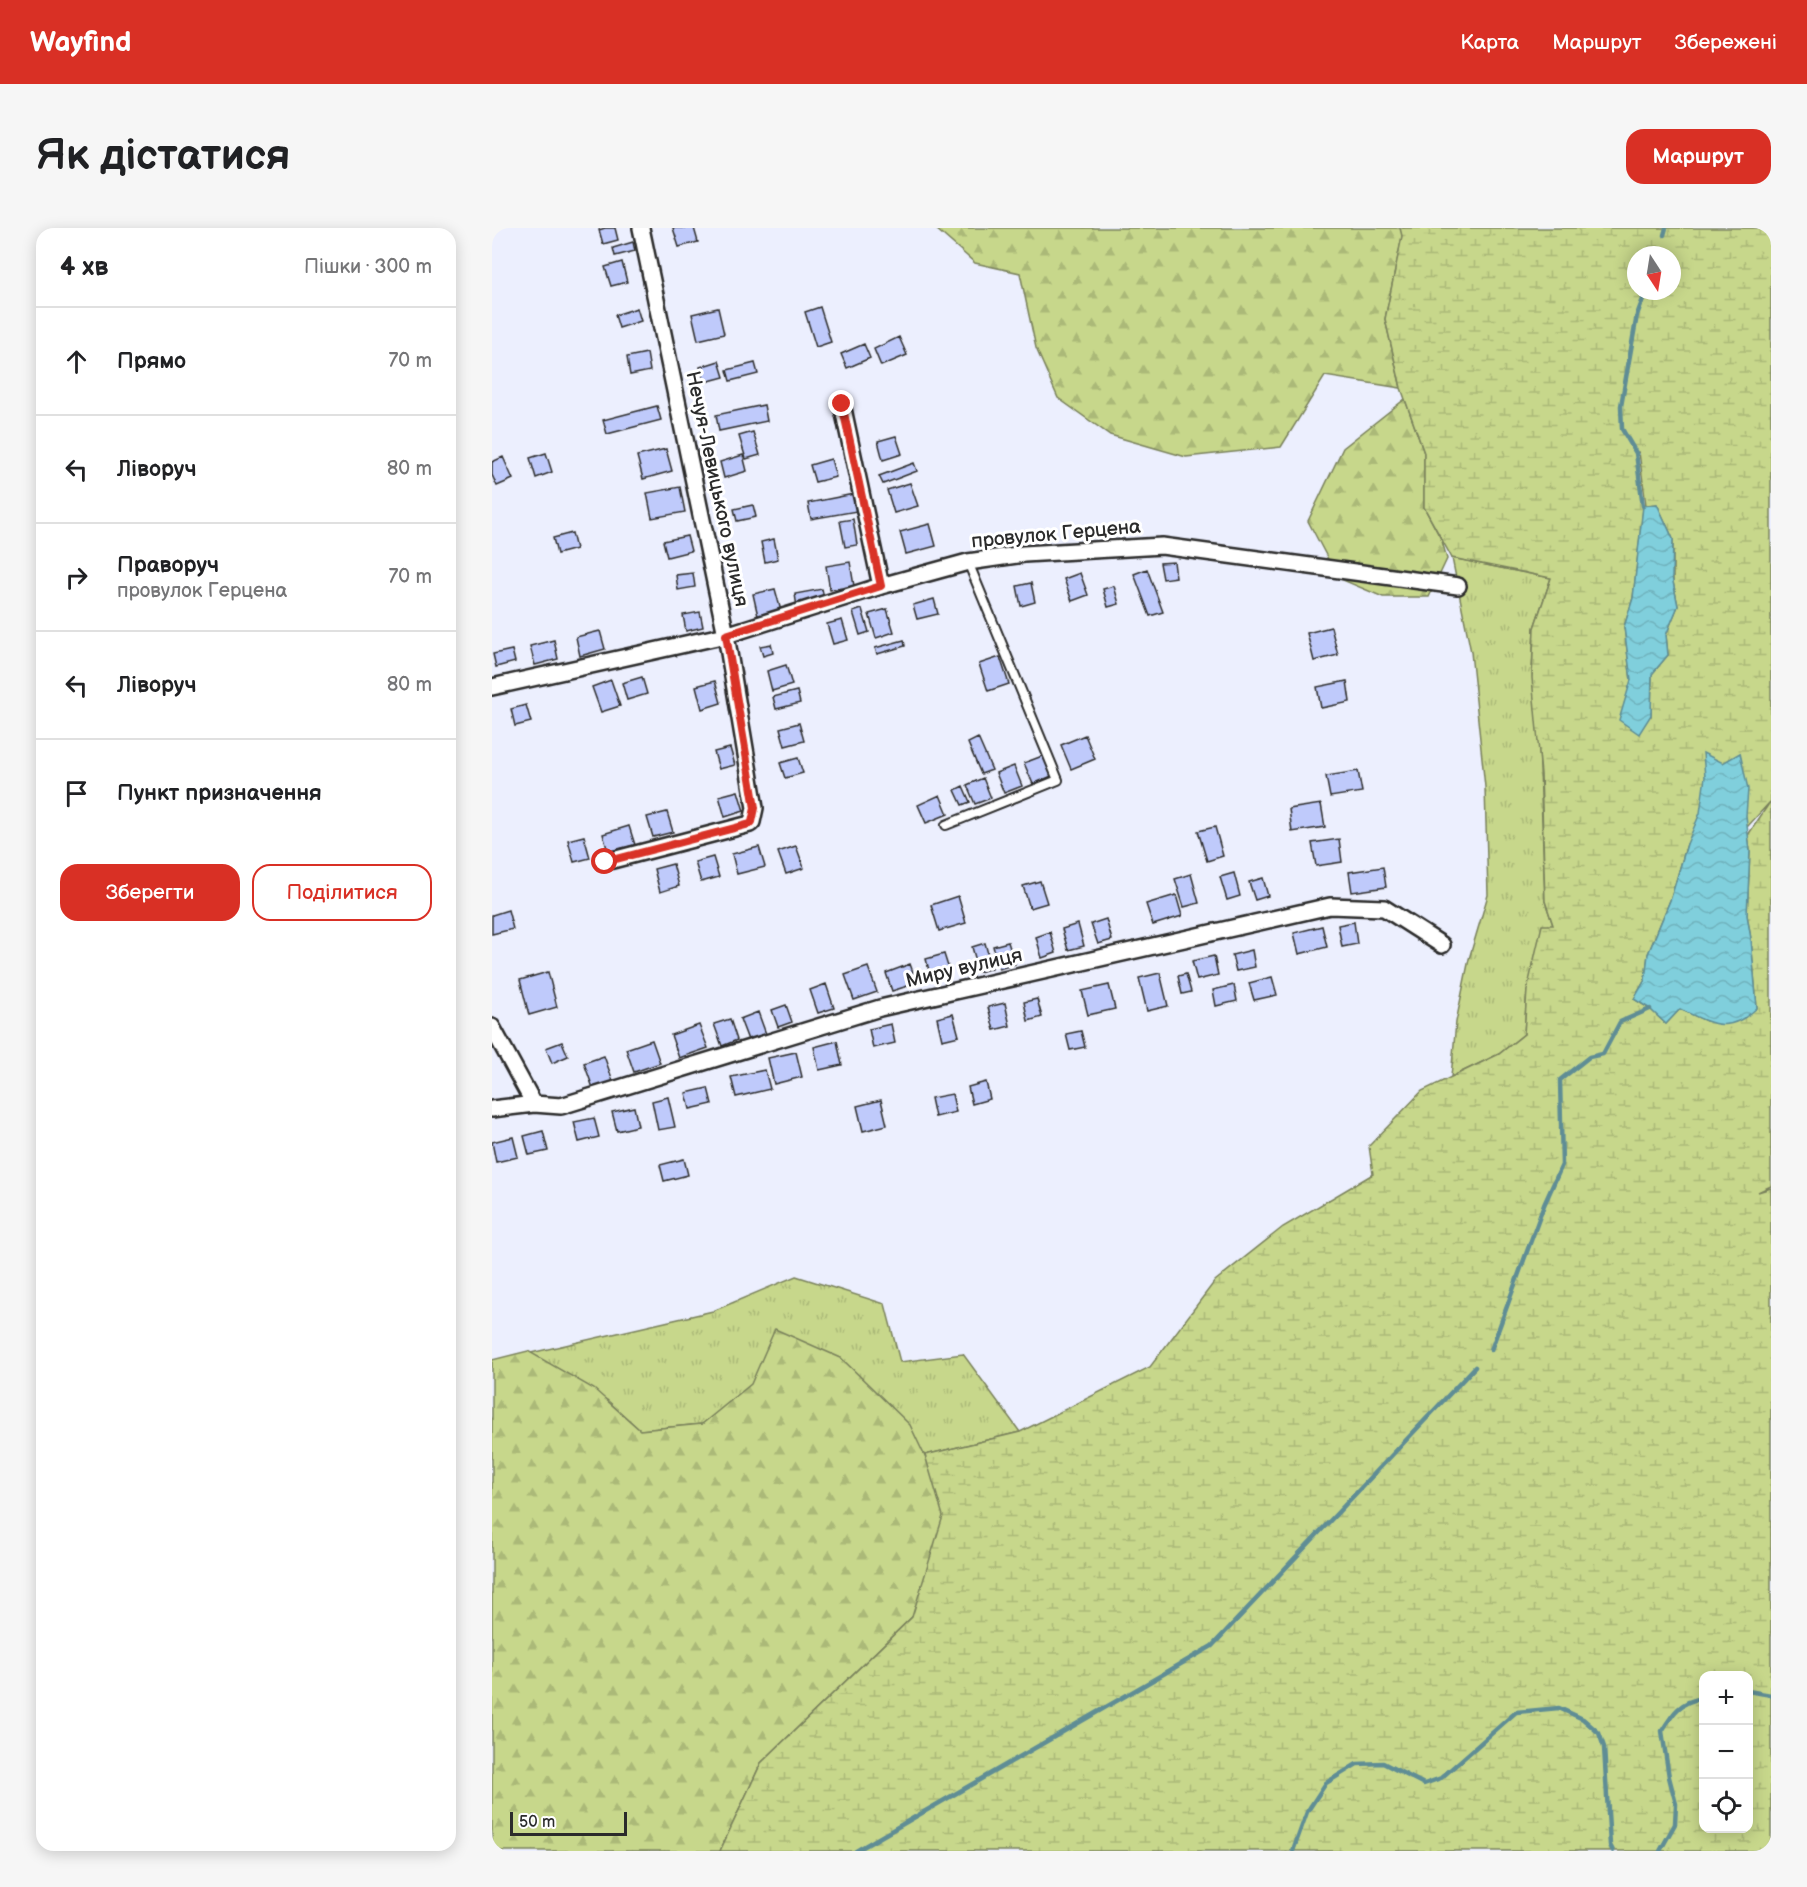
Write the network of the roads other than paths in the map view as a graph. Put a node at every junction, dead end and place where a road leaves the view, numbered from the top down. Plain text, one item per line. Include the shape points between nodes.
1 (641, 228) edge
2 (842, 404) dead end
3 (968, 562) junction
4 (881, 586) junction
5 (1458, 586) dead end
6 (726, 635) junction
7 (492, 687) edge
8 (946, 825) dead end
9 (605, 862) dead end
10 (1442, 945) dead end
11 (492, 1027) edge
12 (534, 1104) junction
13 (492, 1109) edge

1 - 6 street, Нечуя-Левицького вулиця
2 - 4 street
3 - 4 street, провулок Герцена
3 - 5 street, провулок Герцена via 1024,554 1161,546
3 - 8 lane via 1058,780
4 - 6 street, провулок Герцена
6 - 7 street, провулок Герцена
6 - 9 street, Нечуя-Левицького вулиця via 755,808 752,822
10 - 12 street, Миру вулиця via 1384,908 1330,906 880,1008 561,1106
11 - 12 street
12 - 13 street, Миру вулиця

